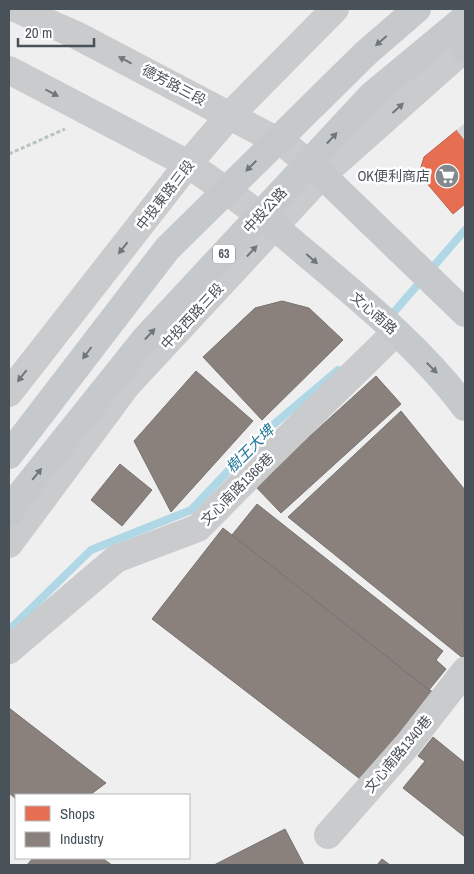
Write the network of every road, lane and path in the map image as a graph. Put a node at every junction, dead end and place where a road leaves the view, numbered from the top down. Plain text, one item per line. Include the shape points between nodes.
1 (17, 9) edge
2 (334, 9) edge
3 (418, 9) edge
4 (465, 18) edge
5 (465, 49) edge
6 (9, 70) edge
7 (230, 115) junction
8 (94, 116) junction
9 (9, 154) edge
10 (188, 164) junction
11 (322, 175) junction
12 (275, 227) junction
13 (465, 313) edge
14 (396, 332) junction
15 (9, 393) edge
16 (465, 407) edge
17 (9, 455) edge
18 (9, 513) edge
19 (9, 544) edge
20 (9, 650) edge
21 (465, 671) edge
22 (328, 835) dead end

7 -> 1 street, 德芳路三段 via 76,35
2 - 7 street, 中投東路三段
3 -> 17 main road, bridge via 366,53 167,249
18 -> 4 main road, 中投公路 / 63, bridge via 145,339 372,95
11 -> 5 street, 中投西路三段
6 -> 8 street
7 - 10 street, 中投東路三段
7 - 11 street, 德芳路三段 via 287,146
8 - 9 path
8 - 10 street
10 - 12 street
10 -> 15 street, 中投東路三段
11 - 12 street, 中投西路三段
11 - 13 main road
12 -> 14 main road, 文心南路
19 -> 12 street, 中投西路三段 via 128,386
14 -> 16 main road, 文心南路 via 446,381
14 - 20 street, 文心南路1366巷 via 198,528 116,559
21 - 22 street, 文心南路1340巷 via 409,743

